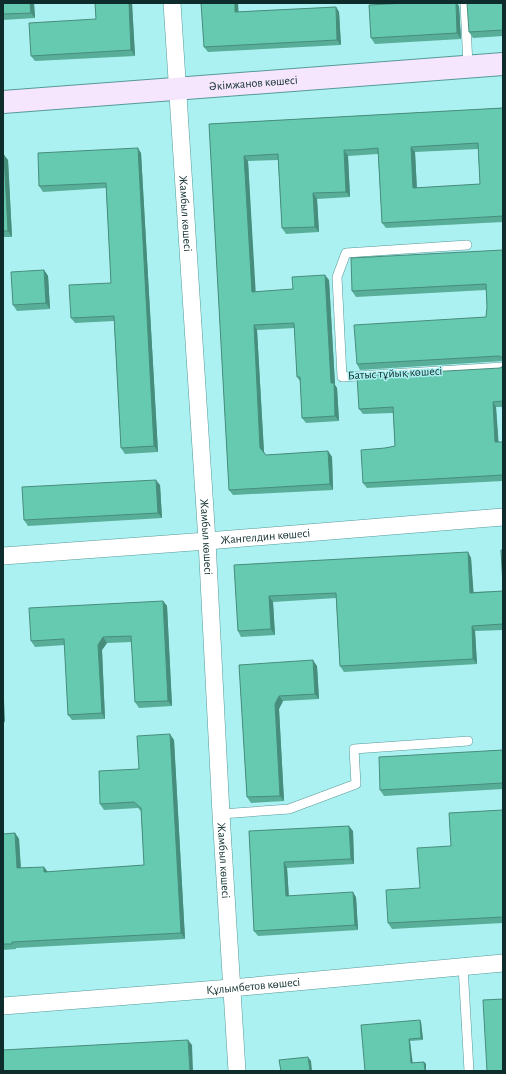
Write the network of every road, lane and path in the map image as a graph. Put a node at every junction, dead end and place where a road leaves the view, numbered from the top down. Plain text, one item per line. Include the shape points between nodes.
1 (172, 3) edge
2 (465, 3) edge
3 (503, 64) edge
4 (468, 66) junction
5 (178, 89) junction
6 (3, 102) edge
7 (467, 245) dead end
8 (503, 367) edge
9 (503, 516) edge
10 (207, 541) junction
11 (3, 556) edge
12 (468, 741) dead end
13 (221, 814) junction
14 (503, 963) edge
15 (463, 966) junction
16 (231, 988) junction
17 (3, 1006) edge
18 (236, 1071) edge
19 (469, 1071) edge

1 - 5 street, Жамбыл көшесі
2 - 4 lane
3 - 4 main road, Әкімжанов көшесі
4 - 5 main road, Әкімжанов көшесі
5 - 6 main road, Әкімжанов көшесі
5 - 10 street, Жамбыл көшесі
7 - 8 lane, Батыс тұйық көшесі via 346,253 337,277 342,377
9 - 10 street, Жангелдин көшесі
10 - 11 street, Жангелдин көшесі
10 - 13 street, Жамбыл көшесі
12 - 13 lane via 354,748 356,784 289,809
13 - 16 street, Жамбыл көшесі
14 - 15 street, Құлымбетов көшесі
15 - 16 street, Құлымбетов көшесі
15 - 19 lane
16 - 17 street, Құлымбетов көшесі
16 - 18 street, Жамбыл көшесі

